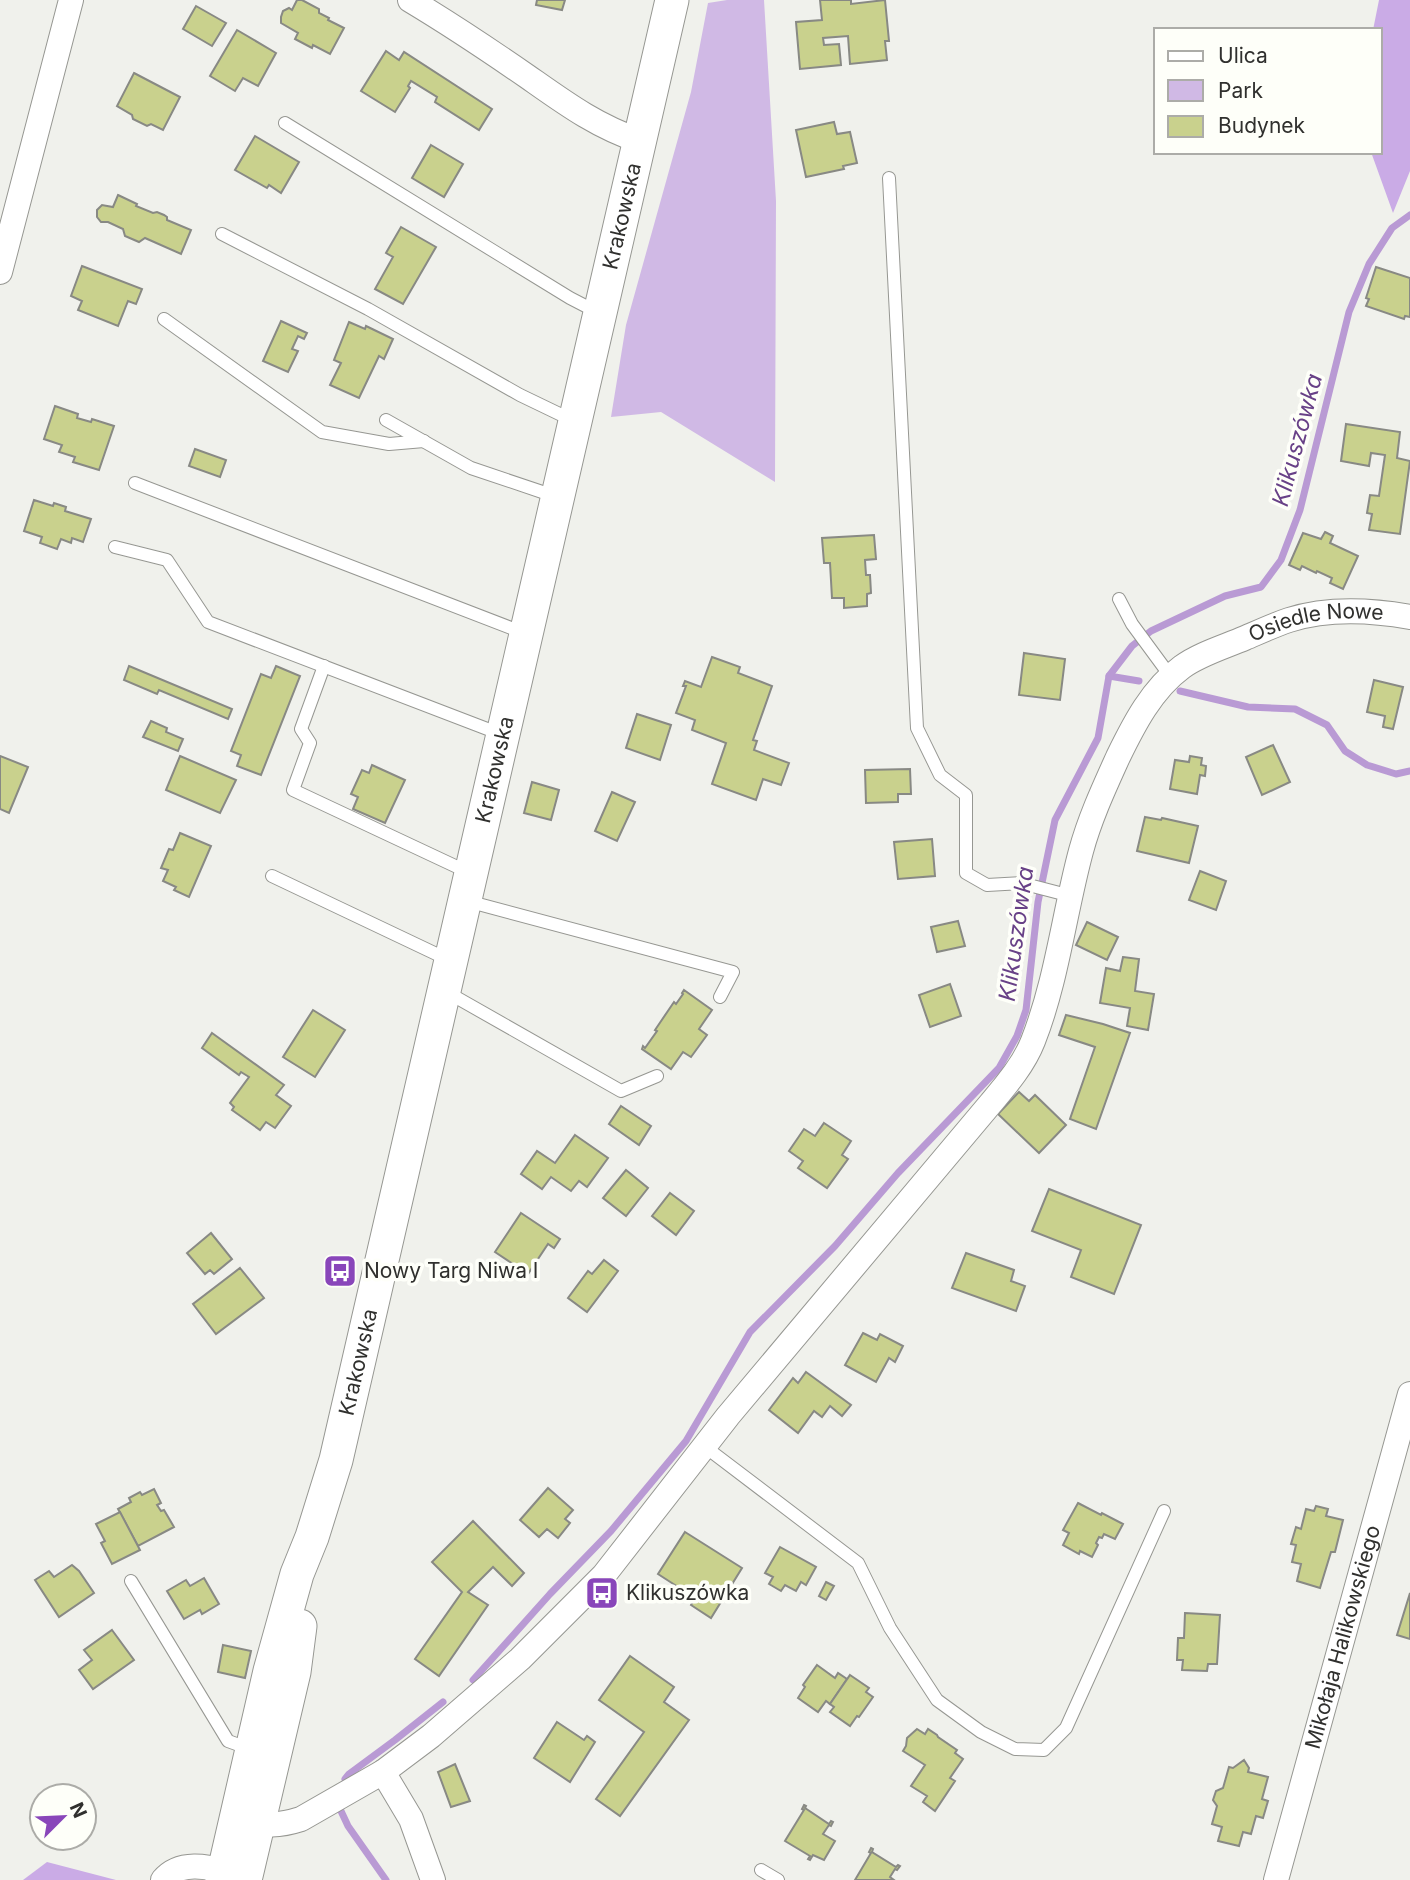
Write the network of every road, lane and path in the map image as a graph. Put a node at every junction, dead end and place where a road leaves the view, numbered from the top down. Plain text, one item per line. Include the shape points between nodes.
1 (71, 0) edge
2 (410, 0) edge
3 (672, 0) edge
4 (285, 123) dead end
5 (640, 141) junction
6 (889, 178) dead end
7 (222, 234) dead end
8 (0, 272) edge
9 (600, 314) junction
10 (164, 319) dead end
11 (386, 420) dead end
12 (575, 422) junction
13 (424, 441) junction
14 (135, 483) dead end
15 (558, 497) junction
16 (115, 547) dead end
17 (1119, 599) dead end
18 (1409, 611) edge
19 (527, 634) junction
20 (324, 666) junction
21 (1171, 677) junction
22 (503, 735) junction
23 (272, 876) dead end
24 (468, 887) junction
25 (1061, 894) junction
26 (448, 976) junction
27 (720, 997) dead end
28 (657, 1076) dead end
29 (1410, 1394) edge
30 (704, 1446) junction
31 (1164, 1511) dead end
32 (131, 1581) dead end
33 (263, 1752) junction
34 (383, 1772) junction
35 (247, 1822) junction
36 (761, 1870) dead end
37 (234, 1876) edge
38 (163, 1880) edge
39 (433, 1880) edge
40 (778, 1880) edge
41 (1276, 1880) edge

1 - 8 street
2 - 5 street via 582,114
3 - 5 main road, Krakowska
4 - 9 lane
5 - 9 main road, Krakowska
6 - 25 lane via 917,728 940,775 966,795 966,873 987,885 1021,883
7 - 12 lane
9 - 12 main road, Krakowska
10 - 13 lane via 321,432 389,444
11 - 13 lane
12 - 15 main road, Krakowska
13 - 15 lane via 471,468
14 - 19 lane
15 - 19 main road, Krakowska
16 - 20 lane via 167,560 208,622
17 - 21 lane
18 - 21 street, Osiedle Nowe via 1347,611 1290,619 1223,647
19 - 22 main road, Krakowska
20 - 22 lane
20 - 24 lane via 302,729 310,743 293,790
21 - 25 street via 1139,718 1108,779
22 - 24 main road, Krakowska
23 - 26 lane
24 - 26 main road, Krakowska
24 - 27 lane via 733,972
25 - 30 street via 1042,1012 1016,1072
26 - 28 lane via 621,1091
26 - 33 main road, Krakowska via 336,1460 297,1574
29 - 41 street, Mikołaja Halikowskiego
30 - 31 lane via 858,1563 890,1628 937,1700 981,1732 1015,1749 1044,1750 1066,1728
30 - 34 street via 604,1575 520,1659
32 - 33 lane via 228,1741
33 - 35 main road, Krakowska
34 - 35 street via 301,1819 278,1824
34 - 39 street via 411,1819
35 - 37 main road, Krakowska
36 - 40 lane
37 - 38 street via 187,1866 173,1870

